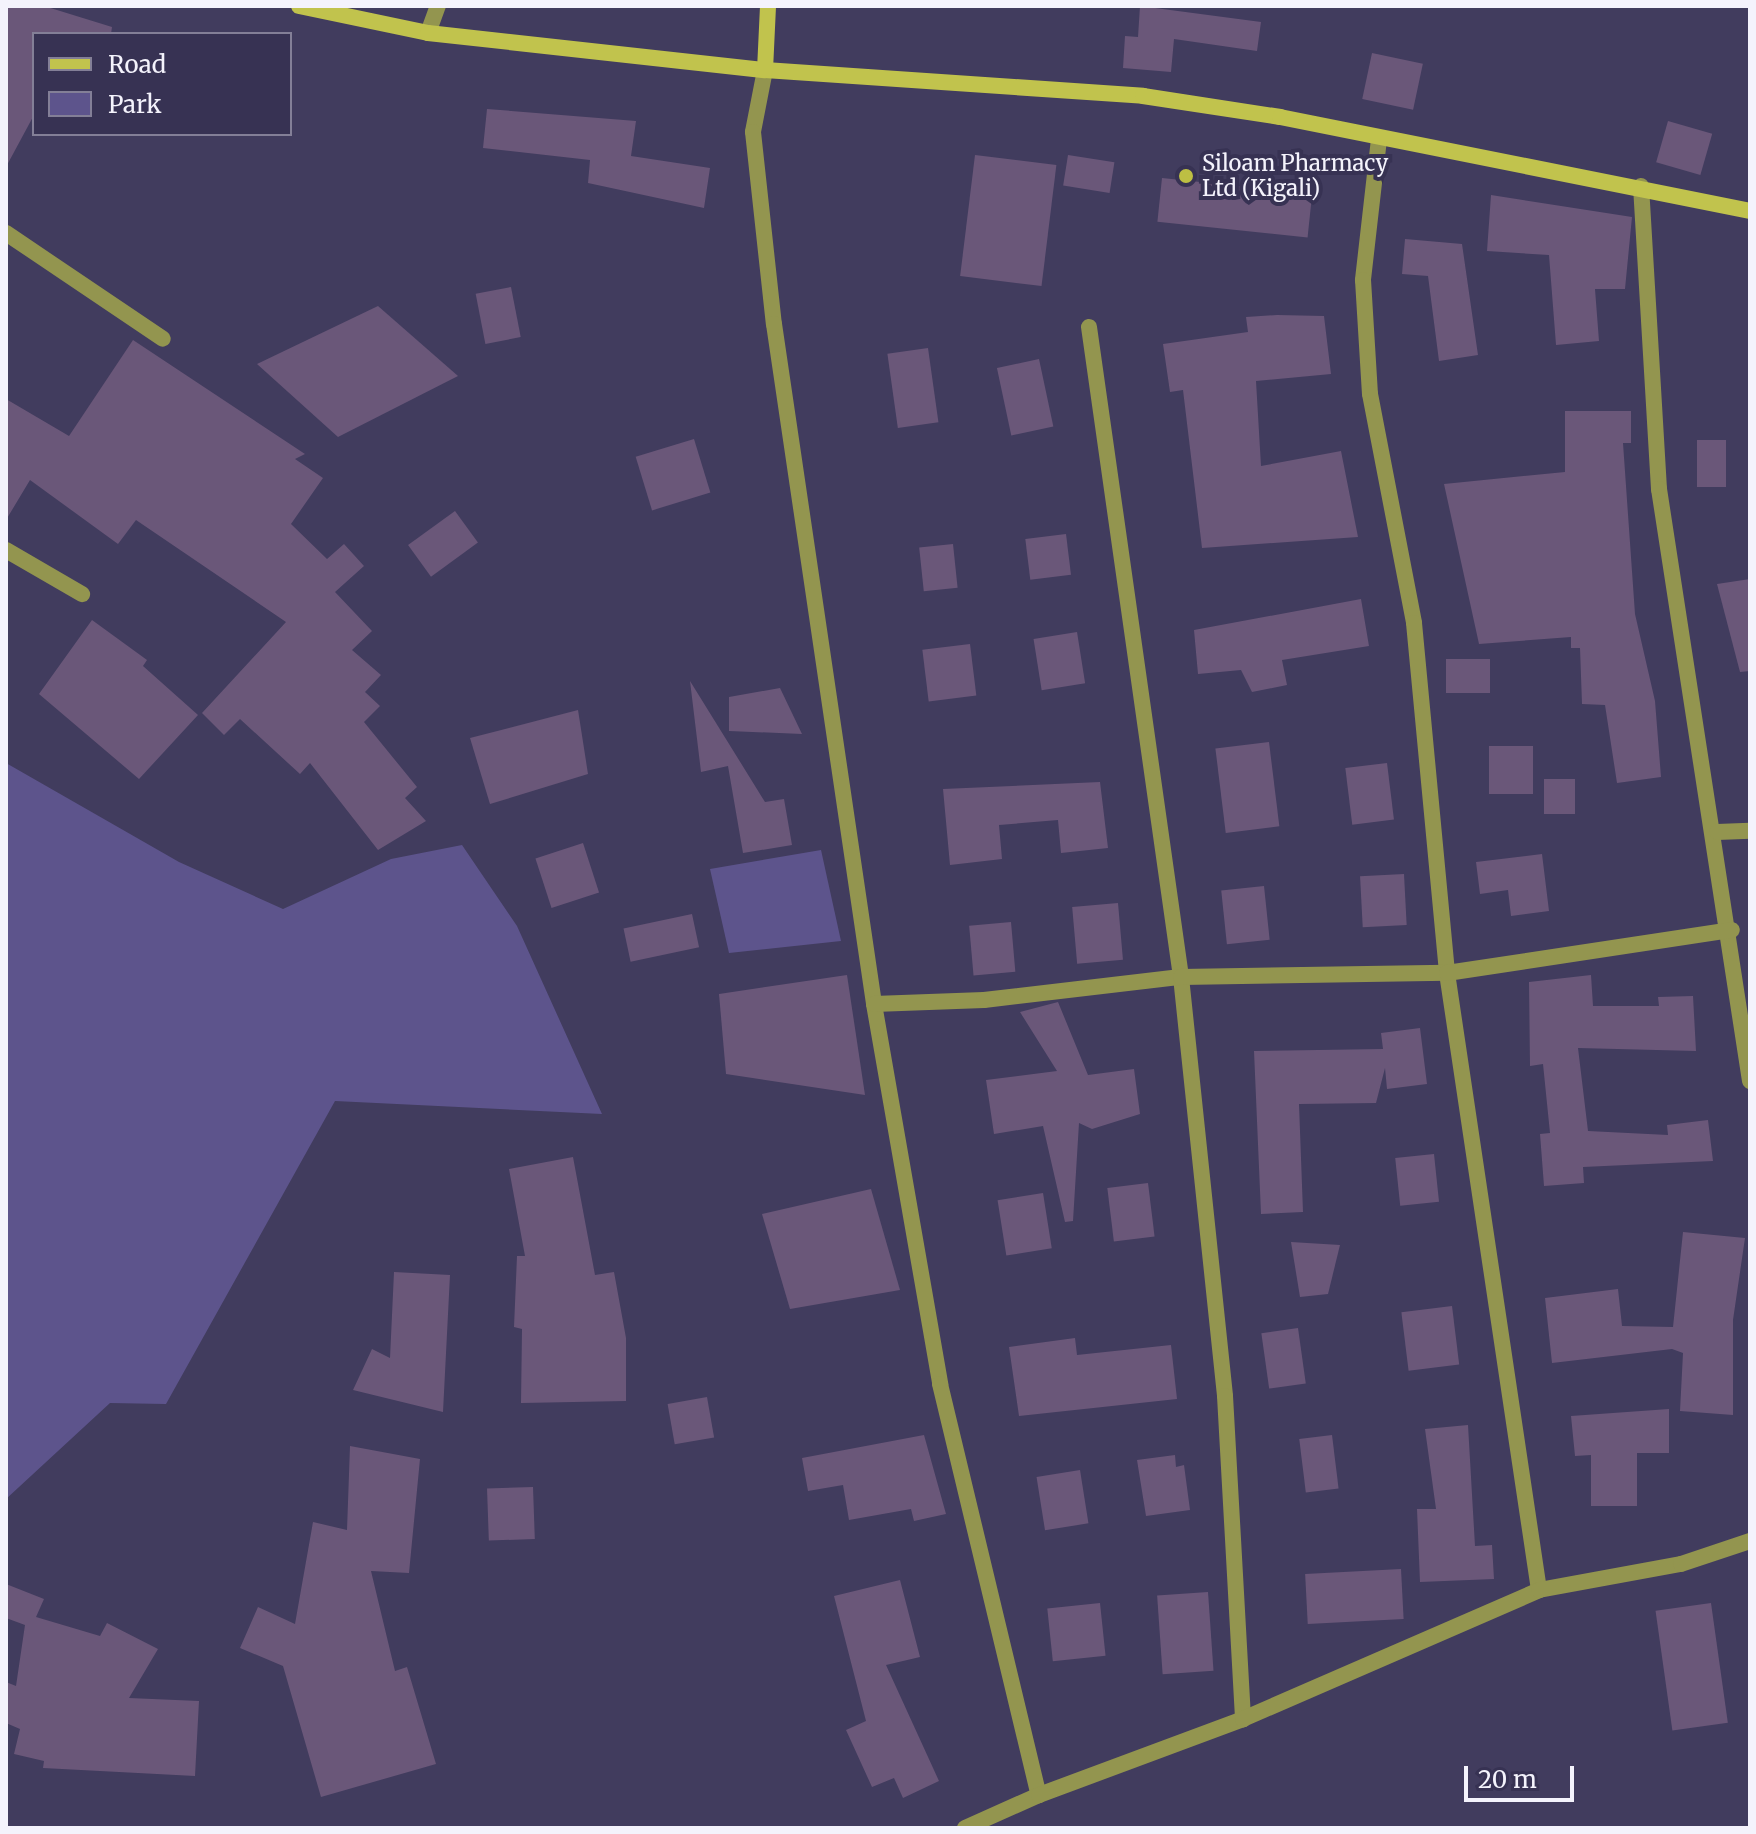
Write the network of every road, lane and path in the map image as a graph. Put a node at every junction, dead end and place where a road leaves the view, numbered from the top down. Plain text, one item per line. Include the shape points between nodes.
1 (299, 6) edge
2 (438, 6) edge
3 (768, 6) edge
4 (428, 33) junction
5 (765, 70) junction
6 (1379, 139) junction
7 (1641, 186) junction
8 (1750, 211) edge
9 (6, 233) edge
10 (1089, 327) dead end
11 (163, 339) dead end
12 (6, 550) edge
13 (82, 594) dead end
14 (1750, 831) edge
15 (1717, 832) junction
16 (1732, 930) junction
17 (1447, 973) junction
18 (1181, 977) junction
19 (874, 1004) junction
20 (1750, 1081) edge
21 (1750, 1541) edge
22 (1539, 1590) junction
23 (1243, 1719) junction
24 (1039, 1795) junction
25 (965, 1828) edge

1 - 4 main road
2 - 4 street
3 - 5 main road
4 - 5 main road
5 - 6 main road via 1143,96
5 - 19 street via 753,132 774,324
6 - 7 main road
6 - 17 street via 1363,280 1370,394 1414,623
7 - 8 main road
7 - 15 street via 1659,489
9 - 11 street
10 - 18 street
12 - 13 street
14 - 15 street
15 - 16 street
16 - 17 street
16 - 20 street
17 - 18 street
17 - 22 street
18 - 19 street via 984,1000
18 - 23 street via 1225,1396
19 - 24 street via 940,1384
21 - 22 street via 1681,1564
22 - 23 street
23 - 24 street
24 - 25 street

